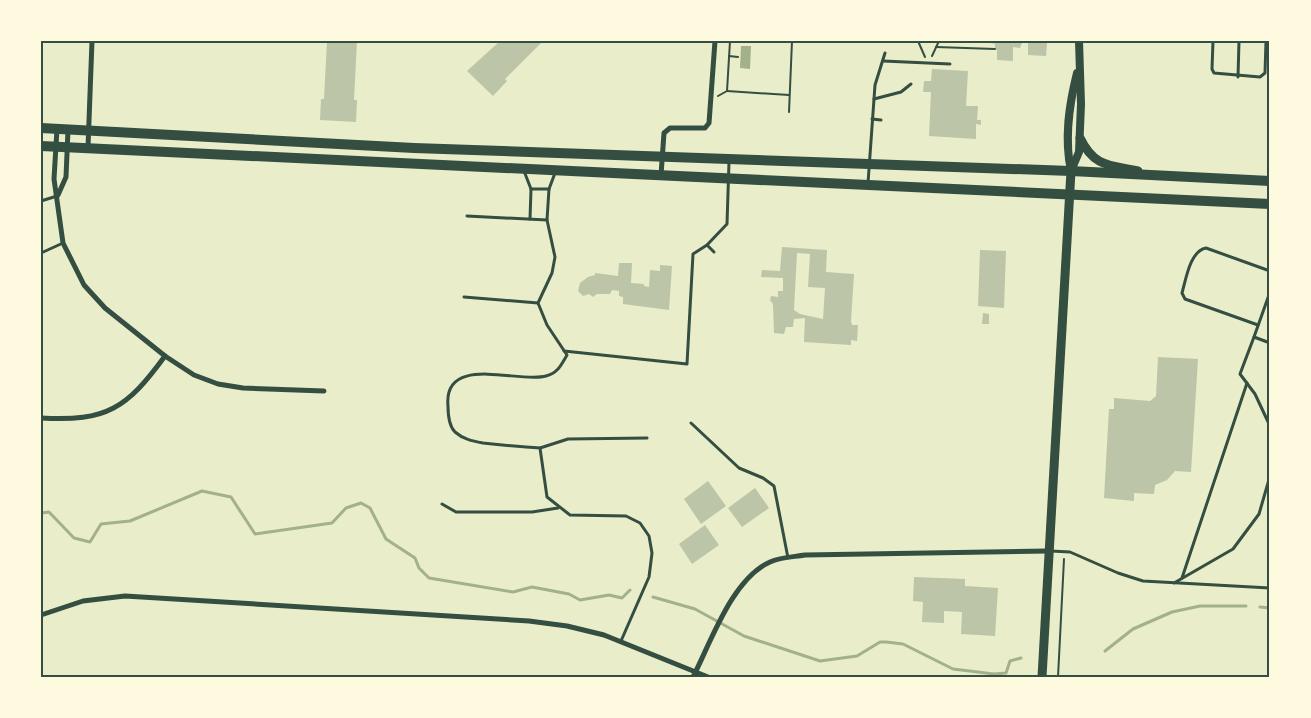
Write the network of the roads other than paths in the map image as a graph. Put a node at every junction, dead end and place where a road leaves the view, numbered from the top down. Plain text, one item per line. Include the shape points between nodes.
1 (92, 41) edge
2 (715, 41) edge
3 (1079, 41) edge
4 (1213, 41) edge
5 (1239, 41) edge
6 (1266, 41) edge
7 (885, 54) dead end
8 (884, 61) junction
9 (950, 64) dead end
10 (1078, 66) junction
11 (1238, 77) junction
12 (911, 84) dead end
13 (874, 99) junction
14 (872, 119) junction
15 (881, 120) dead end
16 (41, 128) edge
17 (57, 129) junction
18 (68, 130) junction
19 (89, 131) junction
20 (1080, 138) junction
21 (41, 146) edge
22 (55, 146) junction
23 (68, 147) junction
24 (88, 147) junction
25 (661, 158) junction
26 (729, 160) junction
27 (869, 164) junction
28 (522, 169) junction
29 (557, 170) junction
30 (1071, 171) junction
31 (661, 175) junction
32 (1163, 176) junction
33 (728, 178) junction
34 (1270, 182) edge
35 (868, 185) junction
36 (531, 188) junction
37 (549, 190) junction
38 (1069, 194) junction
39 (58, 196) junction
40 (41, 201) edge
41 (1270, 204) edge
42 (466, 216) dead end
43 (530, 219) junction
44 (547, 220) junction
45 (63, 243) junction
46 (707, 245) junction
47 (714, 252) dead end
48 (41, 253) edge
49 (1270, 271) edge
50 (1270, 292) edge
51 (464, 298) dead end
52 (538, 303) junction
53 (1258, 325) junction
54 (1254, 338) junction
55 (1270, 343) edge
56 (563, 350) junction
57 (164, 356) junction
58 (1247, 383) junction
59 (324, 391) dead end
60 (41, 418) edge
61 (691, 423) dead end
62 (1270, 426) edge
63 (647, 438) dead end
64 (540, 448) junction
65 (1270, 476) edge
66 (442, 504) dead end
67 (559, 508) junction
68 (1048, 551) junction
69 (788, 558) junction
70 (1182, 578) junction
71 (1173, 583) junction
72 (1270, 588) edge
73 (41, 615) edge
74 (621, 641) junction
75 (694, 675) edge
76 (1042, 675) edge
77 (708, 677) edge

1 - 19 street
2 - 25 street via 709,123 705,128 670,128 664,133
3 - 10 street
4 - 11 lane via 1212,69 1218,75
5 - 11 lane
6 - 11 lane via 1265,73 1260,77
7 - 8 lane
8 - 9 lane
8 - 13 lane via 875,85
10 - 20 street via 1082,104
10 - 30 street via 1070,100 1067,153
12 - 13 lane via 901,92
13 - 14 lane
14 - 15 lane
14 - 27 lane
16 - 17 main road
17 - 18 main road
17 - 22 street
18 - 19 main road
18 - 23 street
19 - 24 street
19 - 25 main road
20 - 30 street via 1079,152
20 - 32 main road via 1087,152 1102,164
21 - 22 main road
22 - 23 main road
22 - 39 street via 54,179
23 - 24 main road
23 - 39 street via 66,177
24 - 28 main road
25 - 26 main road
25 - 31 street
26 - 27 main road
26 - 33 lane
27 - 30 main road
27 - 35 lane
28 - 29 main road
28 - 36 lane
29 - 31 main road
29 - 37 lane
30 - 32 main road
30 - 38 main road
31 - 33 main road
32 - 34 main road
33 - 35 main road
33 - 46 lane via 727,224
35 - 38 main road
36 - 37 lane
36 - 43 lane
37 - 44 lane
38 - 41 main road
38 - 68 main road
39 - 40 lane
39 - 45 street
42 - 43 lane
43 - 44 lane
44 - 52 lane via 555,257 552,273
45 - 48 lane
45 - 57 street via 84,285 104,308
46 - 47 lane
46 - 56 lane via 693,254 687,364
49 - 53 lane via 1206,248 1200,249 1194,257 1182,293 1184,299
50 - 53 lane
51 - 52 lane
52 - 56 lane via 546,325
53 - 54 lane
54 - 55 lane
54 - 58 lane via 1240,374
56 - 64 lane via 566,355 559,370 545,377 485,374 464,377 456,381 447,397 453,430 468,440
57 - 59 street via 194,376 218,384
57 - 60 street via 144,385 120,405 80,419
58 - 62 lane
58 - 70 lane
61 - 69 lane via 739,468 774,486
63 - 64 lane via 568,439
64 - 67 lane via 547,497
65 - 70 lane via 1259,514 1243,538 1233,549
66 - 67 lane via 456,512 532,512
67 - 74 lane via 570,516 626,516 640,523 649,536 652,553 649,577
68 - 69 street via 805,555
68 - 71 lane via 1070,552 1143,581
68 - 76 main road
69 - 75 street via 771,562 743,584 718,625
70 - 71 lane
71 - 72 lane
73 - 74 street via 83,600 138,596 529,621 567,626
74 - 75 street
75 - 77 street

